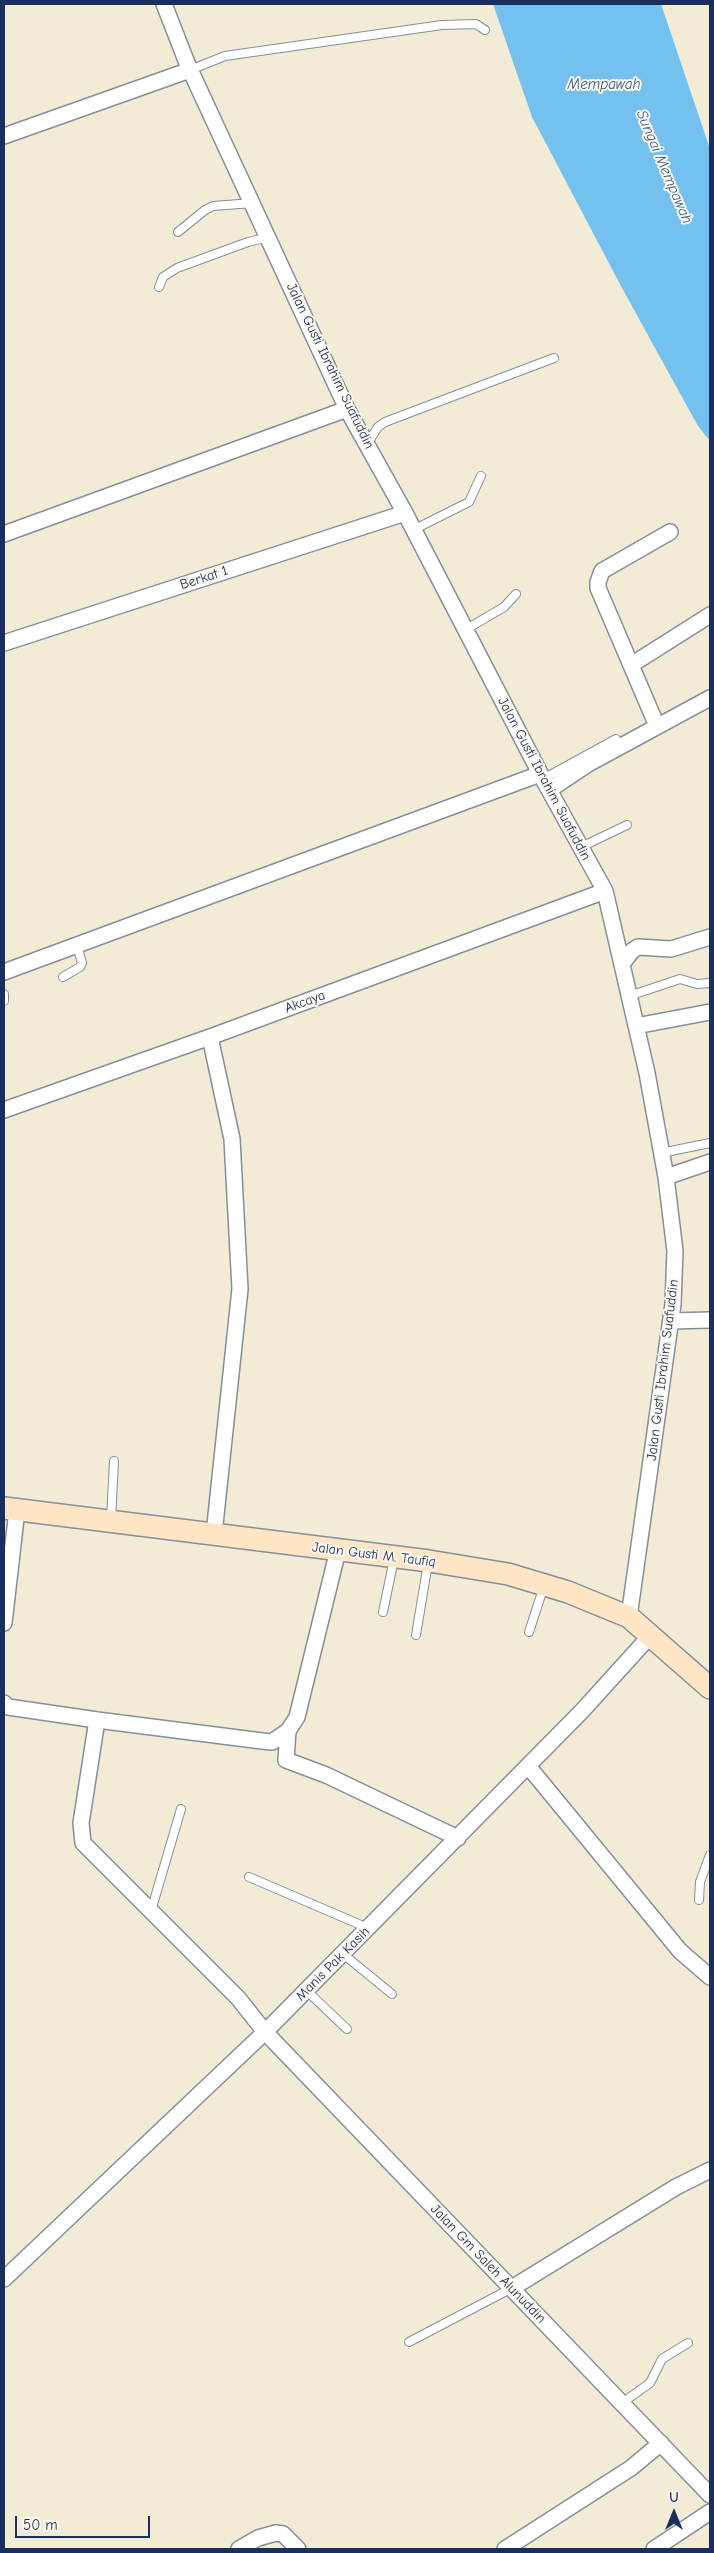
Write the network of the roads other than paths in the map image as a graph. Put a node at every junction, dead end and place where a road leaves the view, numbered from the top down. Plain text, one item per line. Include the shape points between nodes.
1 (164, 4) edge
2 (484, 30) dead end
3 (190, 70) junction
4 (4, 136) edge
5 (253, 203) junction
6 (178, 232) dead end
7 (269, 237) junction
8 (159, 287) dead end
9 (554, 358) dead end
10 (347, 408) junction
11 (367, 444) junction
12 (481, 476) dead end
13 (405, 513) junction
14 (414, 530) junction
15 (670, 532) dead end
16 (4, 534) edge
17 (516, 594) dead end
18 (710, 615) edge
19 (465, 630) junction
20 (4, 643) edge
21 (631, 664) junction
22 (710, 698) edge
23 (657, 726) junction
24 (616, 739) dead end
25 (544, 781) junction
26 (627, 825) dead end
27 (581, 847) junction
28 (605, 891) junction
29 (710, 937) edge
30 (77, 945) junction
31 (622, 964) junction
32 (4, 972) edge
33 (63, 977) dead end
34 (710, 983) edge
35 (4, 994) edge
36 (629, 996) junction
37 (4, 1001) edge
38 (710, 1012) edge
39 (636, 1026) junction
40 (210, 1037) junction
41 (4, 1110) edge
42 (710, 1143) edge
43 (661, 1153) junction
44 (710, 1162) edge
45 (666, 1177) junction
46 (710, 1320) edge
47 (671, 1321) junction
48 (114, 1461) dead end
49 (10, 1509) edge
50 (111, 1522) junction
51 (214, 1534) junction
52 (338, 1550) junction
53 (394, 1557) junction
54 (429, 1561) junction
55 (545, 1584) junction
56 (383, 1612) dead end
57 (629, 1617) junction
58 (4, 1623) edge
59 (529, 1632) dead end
60 (416, 1635) dead end
61 (650, 1636) junction
62 (710, 1688) edge
63 (4, 1703) edge
64 (97, 1720) junction
65 (288, 1732) junction
66 (528, 1766) junction
67 (181, 1809) dead end
68 (458, 1838) junction
69 (710, 1856) edge
70 (249, 1876) dead end
71 (699, 1900) dead end
72 (151, 1911) junction
73 (368, 1928) junction
74 (343, 1954) junction
75 (710, 1977) edge
76 (307, 1990) junction
77 (392, 1994) dead end
78 (347, 2029) dead end
79 (265, 2032) junction
80 (710, 2170) edge
81 (4, 2279) edge
82 (512, 2288) junction
83 (409, 2342) dead end
84 (688, 2343) dead end
85 (622, 2403) junction
86 (661, 2443) junction
87 (710, 2495) edge
88 (710, 2512) edge
89 (239, 2549) edge
90 (298, 2549) edge
91 (505, 2549) edge
92 (654, 2549) edge

1 - 3 street, Jalan Gusti Ibrahim Suafuddin
2 - 3 lane via 476,24 442,25 232,55
3 - 4 street
3 - 5 street, Jalan Gusti Ibrahim Suafuddin
5 - 6 lane via 213,206
5 - 7 street, Jalan Gusti Ibrahim Suafuddin
7 - 8 lane via 169,272
7 - 10 street, Jalan Gusti Ibrahim Suafuddin
9 - 11 lane via 386,422 378,427
10 - 11 street, Jalan Gusti Ibrahim Suafuddin
10 - 16 street
11 - 13 street, Jalan Gusti Ibrahim Suafuddin
12 - 14 lane via 469,502
13 - 14 street, Jalan Gusti Ibrahim Suafuddin
13 - 20 street, Berkat 1
14 - 19 street, Jalan Gusti Ibrahim Suafuddin
15 - 21 street via 602,571 599,576 598,588
17 - 19 lane via 504,607
18 - 21 street
19 - 25 street, Jalan Gusti Ibrahim Suafuddin
21 - 23 street
22 - 23 street
23 - 25 street via 588,764
24 - 25 lane
25 - 27 street, Jalan Gusti Ibrahim Suafuddin
25 - 30 street
26 - 27 lane
27 - 28 street, Jalan Gusti Ibrahim Suafuddin
28 - 31 street, Jalan Gusti Ibrahim Suafuddin
28 - 40 street, Akcaya
29 - 31 street via 671,949 638,947
30 - 32 street
30 - 33 lane via 82,963
31 - 36 street, Jalan Gusti Ibrahim Suafuddin
34 - 36 lane via 697,984 680,979
35 - 37 lane
36 - 39 street, Jalan Gusti Ibrahim Suafuddin
38 - 39 street
39 - 43 street, Jalan Gusti Ibrahim Suafuddin
40 - 41 street, Akcaya
40 - 51 street via 232,1139 240,1289
42 - 43 lane
43 - 45 street, Jalan Gusti Ibrahim Suafuddin
44 - 45 street
45 - 47 street, Jalan Gusti Ibrahim Suafuddin via 675,1250
46 - 47 street
47 - 57 street, Jalan Gusti Ibrahim Suafuddin
48 - 50 lane
49 - 50 main road, Jalan Gusti M. Taufiq
49 - 58 street
50 - 51 main road, Jalan Gusti M. Taufiq
51 - 52 main road, Jalan Gusti M. Taufiq
52 - 53 main road, Jalan Gusti M. Taufiq
52 - 65 street via 297,1717
53 - 54 main road, Jalan Gusti M. Taufiq
53 - 56 lane
54 - 55 main road, Jalan Gusti M. Taufiq via 508,1574
54 - 60 lane
55 - 57 main road, Jalan Gusti M. Taufiq
55 - 59 lane
57 - 61 main road, Jalan Gusti M. Taufiq
61 - 62 main road, Jalan Gusti M. Taufiq
61 - 66 street, Manis Pak Kasih
63 - 64 street via 8,1707
64 - 65 street via 272,1742
64 - 72 street, Jalan Gm Saleh Alunuddin via 81,1823 83,1843
65 - 68 street via 286,1760 326,1775
66 - 68 street, Manis Pak Kasih
66 - 75 street via 680,1951
67 - 72 lane
68 - 73 street, Manis Pak Kasih
69 - 71 lane via 700,1882
70 - 73 lane
72 - 79 street, Jalan Gm Saleh Alunuddin via 238,1998
73 - 74 street, Manis Pak Kasih
74 - 76 street, Manis Pak Kasih
74 - 77 lane
76 - 78 lane
76 - 79 street, Manis Pak Kasih
79 - 81 street, Manis Pak Kasih
79 - 82 street, Jalan Gm Saleh Alunuddin
80 - 82 street via 676,2187
82 - 83 lane
82 - 85 street, Jalan Gm Saleh Alunuddin
84 - 85 lane via 662,2359 650,2383
85 - 86 street, Jalan Gm Saleh Alunuddin
86 - 87 street, Jalan Gm Saleh Alunuddin
86 - 91 street via 631,2468
88 - 92 street
89 - 90 street via 258,2538 276,2533 282,2534

